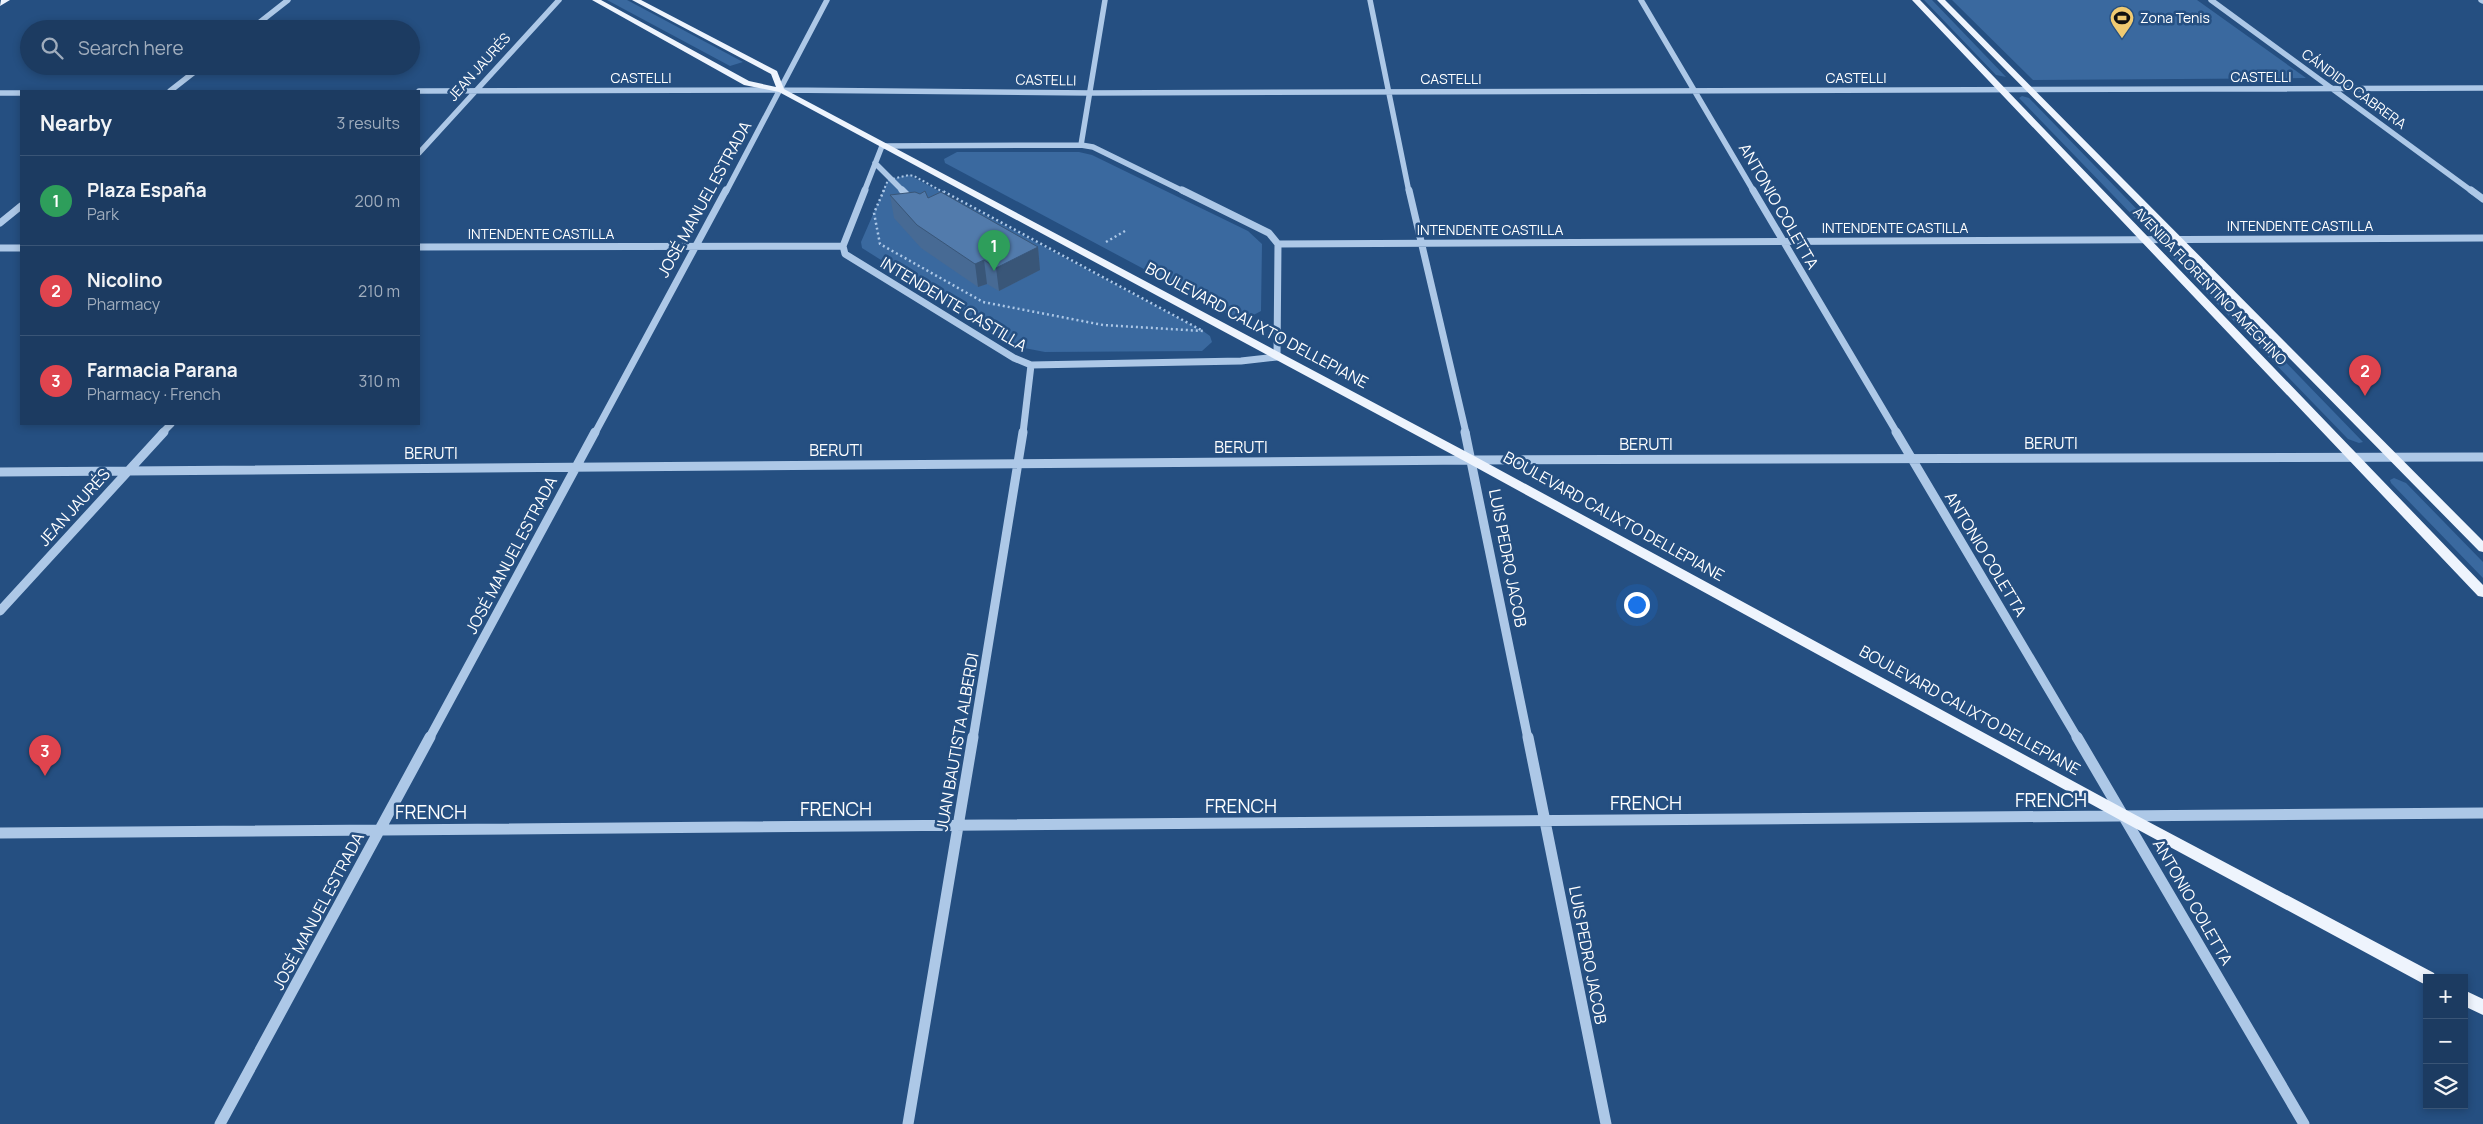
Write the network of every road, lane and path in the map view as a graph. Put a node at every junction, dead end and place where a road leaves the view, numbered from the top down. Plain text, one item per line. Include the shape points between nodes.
1 (6, 0) edge
2 (288, 0) edge
3 (559, 0) edge
4 (596, 0) edge
5 (636, 0) edge
6 (827, 0) edge
7 (1105, 0) edge
8 (1370, 0) edge
9 (1641, 0) edge
10 (1916, 0) edge
11 (1941, 0) edge
12 (2211, 0) edge
13 (0, 4) edge
14 (262, 20) edge
15 (190, 75) edge
16 (2483, 88) edge
17 (2332, 89) junction
18 (171, 90) edge
19 (781, 90) junction
20 (2002, 90) junction
21 (2030, 90) junction
22 (476, 91) junction
23 (1694, 91) junction
24 (420, 92) edge
25 (1389, 92) junction
26 (0, 93) edge
27 (20, 93) edge
28 (1090, 93) junction
29 (1081, 145) junction
30 (882, 146) junction
31 (420, 153) edge
32 (875, 163) junction
33 (2483, 199) edge
34 (916, 204) edge
35 (20, 207) edge
36 (874, 213) dead end
37 (0, 223) edge
38 (1125, 231) dead end
39 (2483, 238) edge
40 (2145, 239) junction
41 (2178, 239) junction
42 (1782, 241) junction
43 (1420, 243) junction
44 (1278, 244) junction
45 (1099, 245) dead end
46 (696, 246) junction
47 (843, 246) junction
48 (420, 247) edge
49 (0, 248) edge
50 (20, 248) edge
51 (1203, 331) dead end
52 (1278, 357) junction
53 (1031, 365) junction
54 (170, 425) edge
55 (2353, 457) junction
56 (2393, 457) junction
57 (2483, 457) edge
58 (1911, 458) junction
59 (1472, 460) junction
60 (1019, 464) junction
61 (576, 467) junction
62 (128, 471) junction
63 (0, 472) edge
64 (2483, 548) edge
65 (2483, 593) edge
66 (0, 611) edge
67 (2483, 814) edge
68 (2125, 816) junction
69 (1545, 821) junction
70 (958, 826) junction
71 (380, 830) junction
72 (0, 832) edge
73 (2423, 975) edge
74 (2468, 999) edge
75 (2483, 1007) edge
76 (220, 1124) edge
77 (908, 1124) edge
78 (1606, 1124) edge
79 (2304, 1124) edge

1 - 13 main road
2 - 14 street
3 - 22 street, JEAN JAURÉS
4 - 19 main road, BOULEVARD CALIXTO DELLEPIANE via 747,83
5 - 19 main road, BOULEVARD CALIXTO DELLEPIANE via 774,73
6 - 19 street, JOSÉ MANUEL ESTRADA
7 - 28 street
8 - 25 street, LUIS PEDRO JACOB
9 - 23 street, ANTONIO COLETTA
10 - 20 main road, AVENIDA FLORENTINO AMEGHINO
11 - 21 main road, AVENIDA FLORENTINO AMEGHINO
12 - 17 street, CÁNDIDO CABRERA
15 - 18 street
16 - 17 street, CASTELLI
17 - 21 street, CASTELLI
17 - 33 street, CÁNDIDO CABRERA
19 - 22 street, CASTELLI
19 - 28 street, CASTELLI
19 - 30 main road, BOULEVARD CALIXTO DELLEPIANE
19 - 46 street, JOSÉ MANUEL ESTRADA
20 - 21 street, CASTELLI
20 - 23 street, CASTELLI
20 - 40 main road, AVENIDA FLORENTINO AMEGHINO
21 - 41 main road, AVENIDA FLORENTINO AMEGHINO
22 - 24 street, CASTELLI
22 - 31 street, JEAN JAURÉS
23 - 25 street, CASTELLI
23 - 42 street, ANTONIO COLETTA
25 - 28 street, CASTELLI
25 - 43 street, LUIS PEDRO JACOB
26 - 27 street
28 - 29 street
29 - 30 street
29 - 44 street via 1093,147 1269,232
30 - 32 street
30 - 52 main road, BOULEVARD CALIXTO DELLEPIANE
32 - 34 street
32 - 47 street
35 - 37 street
36 - 51 path via 880,244 983,302 1103,325
38 - 45 path
39 - 41 street, INTENDENTE CASTILLA
40 - 41 street, INTENDENTE CASTILLA
40 - 42 street, INTENDENTE CASTILLA
40 - 55 main road, AVENIDA FLORENTINO AMEGHINO
41 - 56 main road, AVENIDA FLORENTINO AMEGHINO
42 - 43 street, INTENDENTE CASTILLA
42 - 58 street, ANTONIO COLETTA
43 - 44 street, INTENDENTE CASTILLA
43 - 59 street, LUIS PEDRO JACOB
44 - 52 street
46 - 47 street, INTENDENTE CASTILLA
46 - 48 street, INTENDENTE CASTILLA
46 - 61 street, JOSÉ MANUEL ESTRADA
47 - 53 street, INTENDENTE CASTILLA via 845,254 1014,358
49 - 50 street
52 - 53 street, INTENDENTE CASTILLA via 1241,362
52 - 59 main road, BOULEVARD CALIXTO DELLEPIANE
53 - 60 street, JUAN BAUTISTA ALBERDI
54 - 62 street, JEAN JAURÉS
55 - 56 street, BERUTI
55 - 58 street, BERUTI
55 - 65 main road, AVENIDA FLORENTINO AMEGHINO
56 - 57 street, BERUTI
56 - 64 main road, AVENIDA FLORENTINO AMEGHINO
58 - 59 street, BERUTI
58 - 68 street, ANTONIO COLETTA
59 - 60 street, BERUTI
59 - 68 main road, BOULEVARD CALIXTO DELLEPIANE
59 - 69 street, LUIS PEDRO JACOB
60 - 61 street, BERUTI
60 - 70 street, JUAN BAUTISTA ALBERDI
61 - 62 street, BERUTI
61 - 71 street, JOSÉ MANUEL ESTRADA
62 - 63 street, BERUTI
62 - 66 street, JEAN JAURÉS
67 - 68 street, FRENCH
68 - 69 street, FRENCH
68 - 73 main road, BOULEVARD CALIXTO DELLEPIANE
68 - 79 street, ANTONIO COLETTA
69 - 70 street, FRENCH
69 - 78 street, LUIS PEDRO JACOB
70 - 71 street, FRENCH
70 - 77 street, JUAN BAUTISTA ALBERDI
71 - 72 street, FRENCH
71 - 76 street, JOSÉ MANUEL ESTRADA
74 - 75 main road

